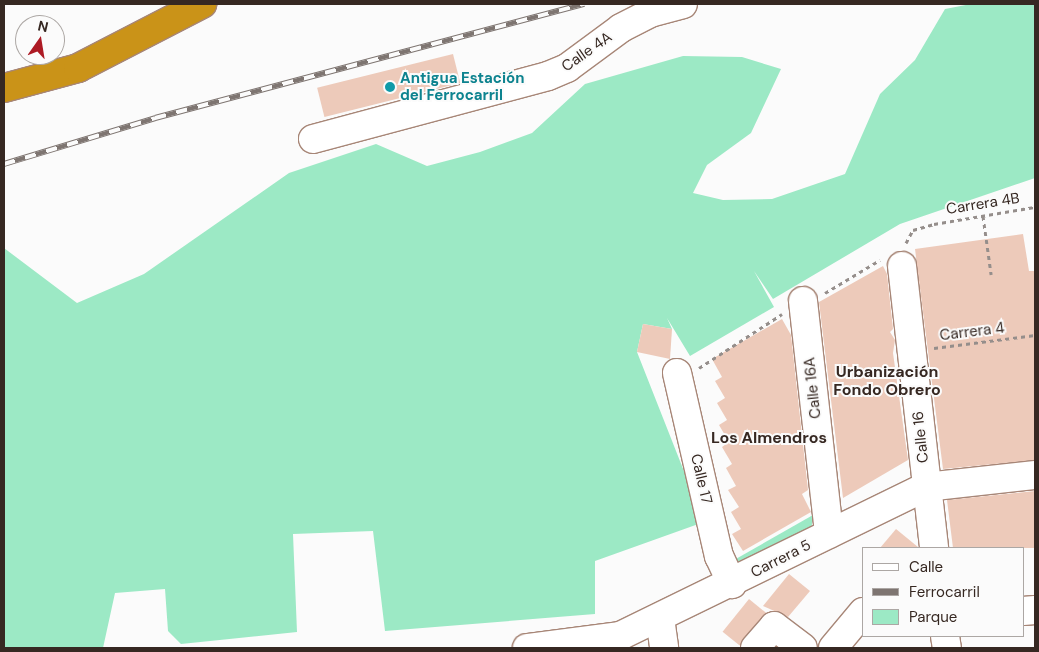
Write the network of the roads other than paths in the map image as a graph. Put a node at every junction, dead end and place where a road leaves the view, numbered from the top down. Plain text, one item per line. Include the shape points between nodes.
1 (202, 4) edge
2 (683, 4) edge
3 (4, 88) edge
4 (313, 139) dead end
5 (902, 256) road end
6 (803, 301) dead end
7 (677, 373) dead end
8 (1035, 475) edge
9 (926, 487) junction
10 (829, 534) junction
11 (934, 547) edge
12 (732, 584) junction
13 (862, 613) edge
14 (660, 618) junction
15 (527, 648) edge
16 (664, 648) edge
17 (755, 648) edge
18 (803, 648) edge
19 (833, 648) edge

1 - 3 highway via 78,68
2 - 4 street, Calle 4A via 650,13 621,28 568,68 548,76
5 - 9 street, Calle 16
6 - 10 street, Calle 16A
7 - 12 street, Calle 17 via 719,556
8 - 9 street, Carrera 5
9 - 10 street, Carrera 5
9 - 11 street, Calle 16
10 - 12 street, Carrera 5
12 - 14 street, Carrera 5
13 - 19 street
14 - 15 street, Carrera 5 via 620,636
14 - 16 street
17 - 18 street via 774,626

